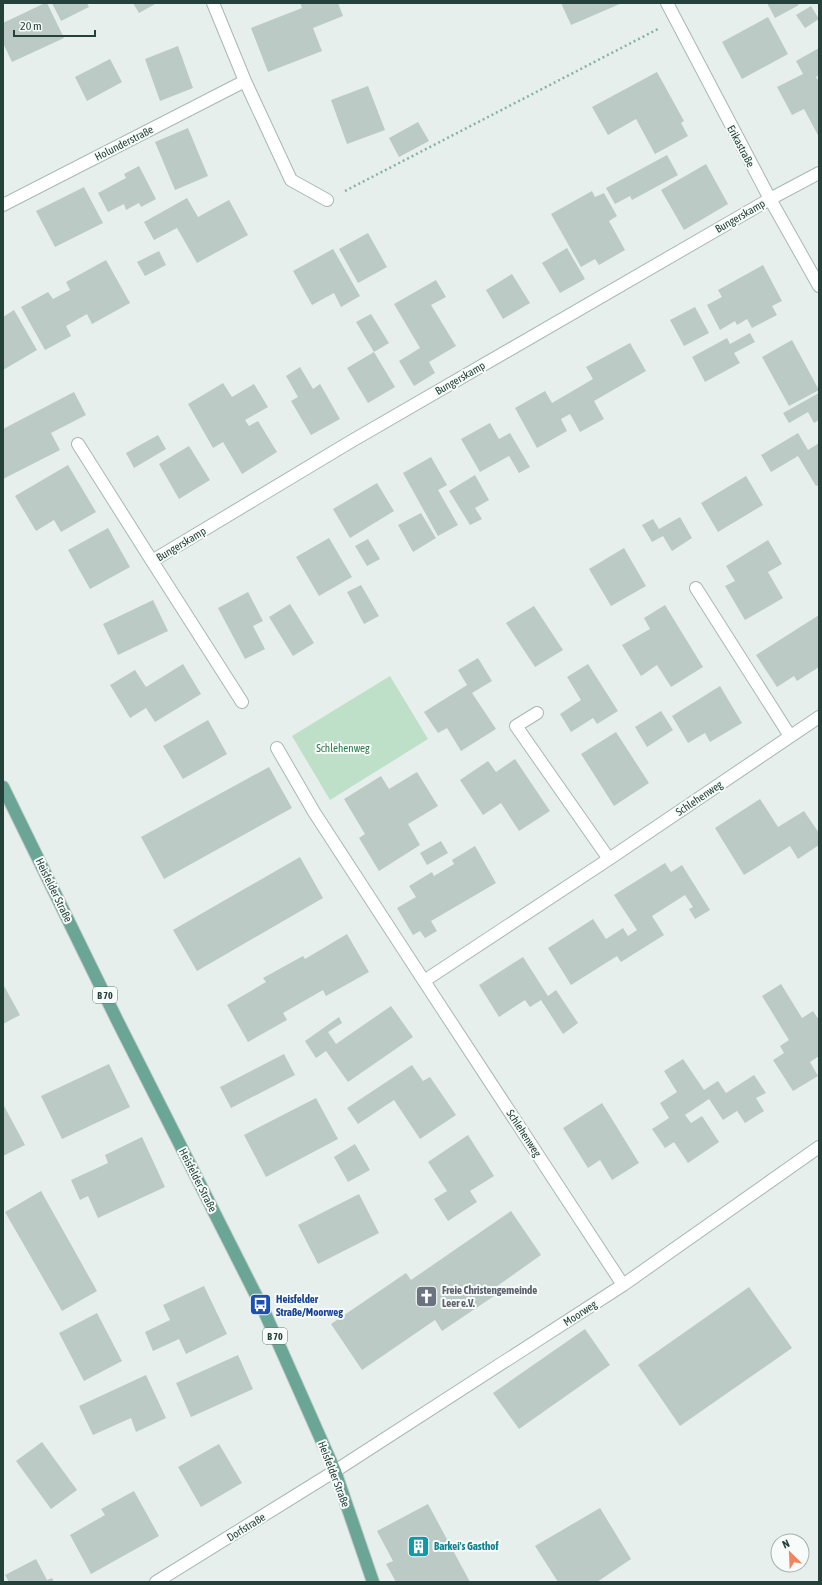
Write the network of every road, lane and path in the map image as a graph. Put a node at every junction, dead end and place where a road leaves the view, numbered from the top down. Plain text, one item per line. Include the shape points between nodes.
1 (213, 3) edge
2 (667, 3) edge
3 (675, 20) junction
4 (245, 81) junction
5 (819, 173) edge
6 (770, 199) junction
7 (327, 200) joint
8 (3, 206) edge
9 (819, 286) edge
10 (78, 444) dead end
11 (152, 561) junction
12 (696, 588) dead end
13 (242, 702) dead end
14 (537, 713) dead end
15 (819, 717) edge
16 (790, 736) junction
17 (277, 748) dead end
18 (3, 787) edge
19 (609, 859) junction
20 (424, 981) junction
21 (819, 1147) edge
22 (623, 1285) junction
23 (335, 1471) junction
24 (156, 1582) edge
25 (374, 1582) edge

1 - 4 street
2 - 3 street, Erikastraße
3 - 6 street, Erikastraße
3 - 7 path
4 - 7 street via 291,180
4 - 8 street, Holunderstraße
5 - 6 street, Bungerskamp
6 - 9 street, Erikastraße
6 - 11 street, Bungerskamp via 350,442
10 - 11 street, Bungerskamp
11 - 13 street, Bungerskamp
12 - 16 street
14 - 19 street via 516,726
15 - 16 street, Schlehenweg
16 - 19 street, Schlehenweg
17 - 20 street, Schlehenweg via 314,812
18 - 23 main road, Heisfelder Straße / B 70 via 264,1312
19 - 20 street, Schlehenweg
20 - 22 street, Schlehenweg
21 - 22 street, Moorweg
22 - 23 street, Moorweg
23 - 24 street, Dorfstraße
23 - 25 main road, Heisfelder Straße / B 70

